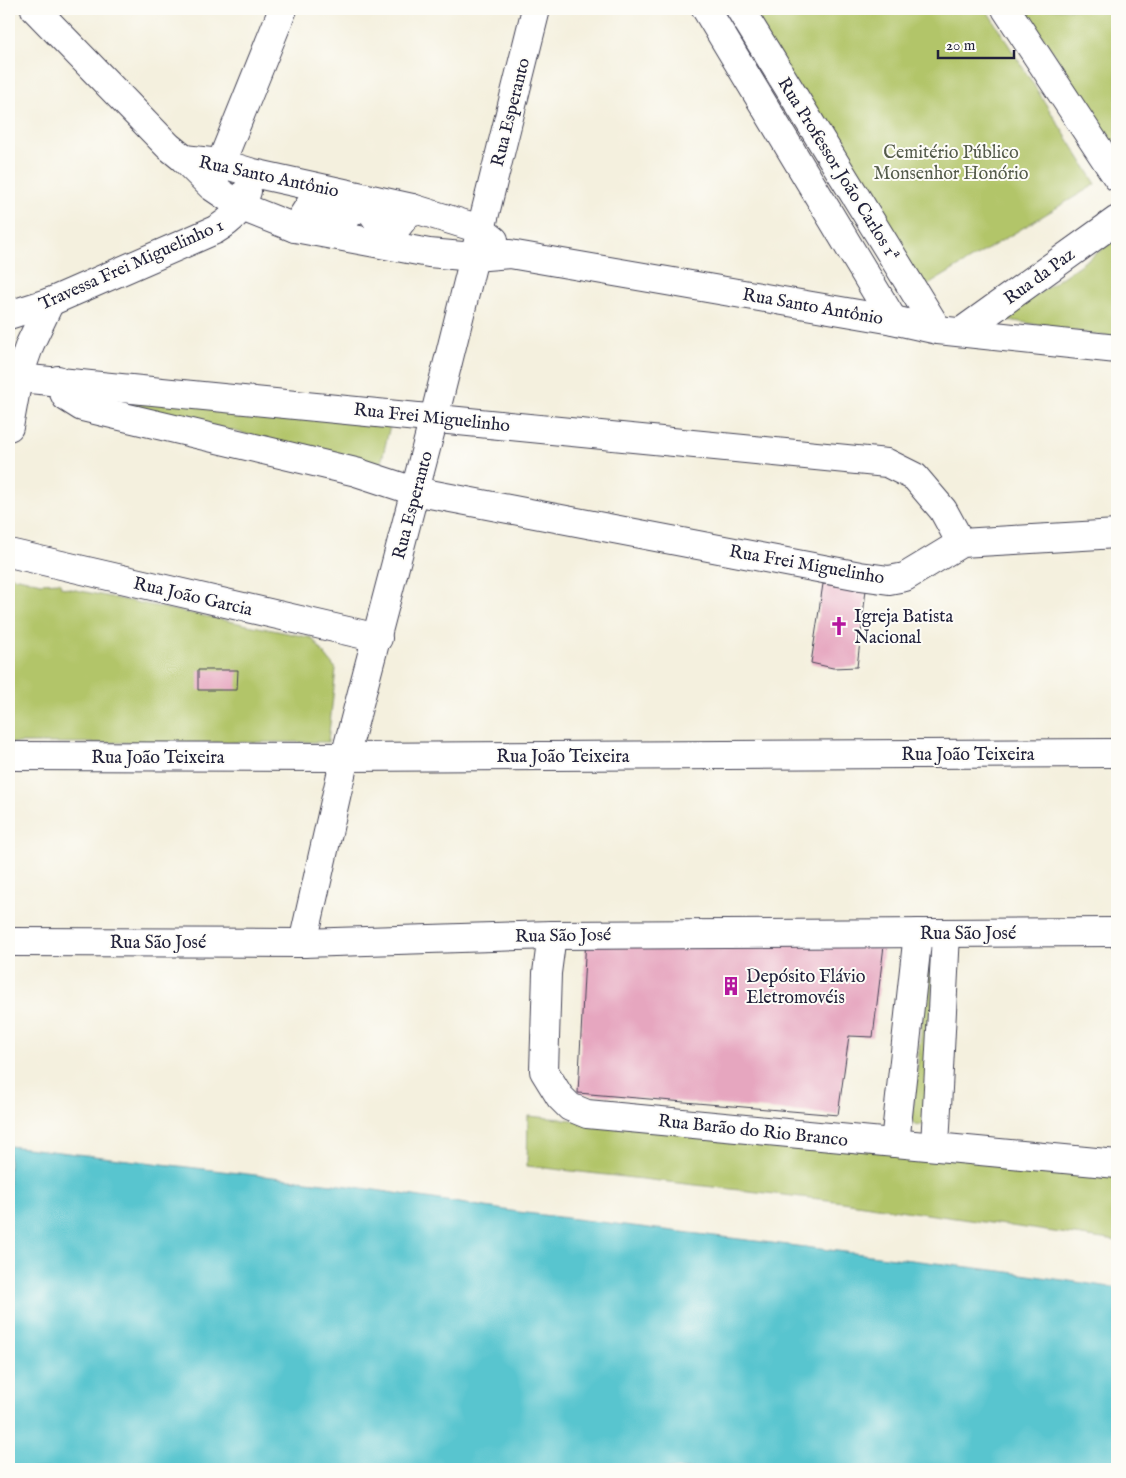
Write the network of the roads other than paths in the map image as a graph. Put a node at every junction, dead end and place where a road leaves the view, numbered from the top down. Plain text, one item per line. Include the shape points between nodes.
1 (283, 9) edge
2 (536, 9) edge
3 (706, 9) edge
4 (740, 9) edge
5 (1006, 9) edge
6 (38, 10) edge
7 (253, 173) junction
8 (216, 174) junction
9 (1117, 176) edge
10 (242, 207) junction
11 (412, 208) junction
12 (1117, 220) edge
13 (295, 228) junction
14 (480, 229) junction
15 (510, 254) junction
16 (474, 257) junction
17 (50, 302) junction
18 (9, 315) edge
19 (894, 320) junction
20 (950, 331) junction
21 (1117, 350) edge
22 (13, 377) edge
23 (58, 380) junction
24 (208, 395) junction
25 (434, 418) junction
26 (9, 427) edge
27 (202, 436) junction
28 (414, 491) junction
29 (1117, 534) edge
30 (961, 543) junction
31 (9, 553) edge
32 (378, 638) junction
33 (1117, 753) edge
34 (9, 756) edge
35 (345, 757) junction
36 (1117, 932) edge
37 (918, 933) junction
38 (552, 934) junction
39 (946, 934) junction
40 (9, 942) edge
41 (303, 942) junction
42 (895, 1143) junction
43 (935, 1146) junction
44 (1117, 1164) edge

1 - 8 street
2 - 14 street, Rua Esperanto
3 - 19 street, Rua Professor João Carlos 1ª
4 - 20 street, Rua Professor João Carlos 1ª
5 - 9 street
6 - 8 street, Rua Santo Antônio via 168,146 184,159
7 - 8 street, Rua Santo Antônio
7 - 10 street, Travessa Frei Miguelinho 1
7 - 11 street, Rua Santo Antônio
8 - 10 street, Rua Santo Antônio
10 - 13 street, Rua Santo Antônio
10 - 17 street, Travessa Frei Miguelinho 1 via 215,230
11 - 13 street via 389,237 365,202 336,224 320,191
11 - 14 street, Rua Santo Antônio
12 - 20 street, Rua da Paz
13 - 16 street, Rua Santo Antônio via 429,253
14 - 15 street, Rua Santo Antônio
14 - 16 street, Rua Esperanto
15 - 16 street, Rua Santo Antônio
15 - 19 street, Rua Santo Antônio
16 - 25 street, Rua Esperanto
17 - 18 street, Travessa Frei Miguelinho 1
17 - 22 street
19 - 20 street, Rua Santo Antônio
20 - 21 street, Rua Santo Antônio
22 - 23 street, Rua Frei Miguelinho
22 - 26 street
23 - 24 street, Rua Frei Miguelinho
23 - 27 street, Rua Frei Miguelinho via 66,397 77,405
24 - 25 street, Rua Frei Miguelinho
24 - 27 street
25 - 28 street, Rua Esperanto
25 - 30 street, Rua Frei Miguelinho via 888,463 915,477 943,510
27 - 28 street, Rua Frei Miguelinho via 356,472
28 - 30 street, Rua Frei Miguelinho via 889,580 905,577
28 - 32 street, Rua Esperanto
29 - 30 street
31 - 32 street, Rua João Garcia
32 - 35 street, Rua Esperanto
33 - 35 street, Rua João Teixeira
34 - 35 street, Rua João Teixeira
35 - 41 street, Rua Esperanto
36 - 39 street, Rua São José
37 - 38 street, Rua São José
37 - 39 street, Rua São José
37 - 42 street
38 - 41 street, Rua São José
38 - 42 street, Rua Barão do Rio Branco via 547,973 544,1071 570,1107 587,1114
39 - 43 street
40 - 41 street, Rua São José
42 - 43 street, Rua Barão do Rio Branco
43 - 44 street, Rua Barão do Rio Branco

